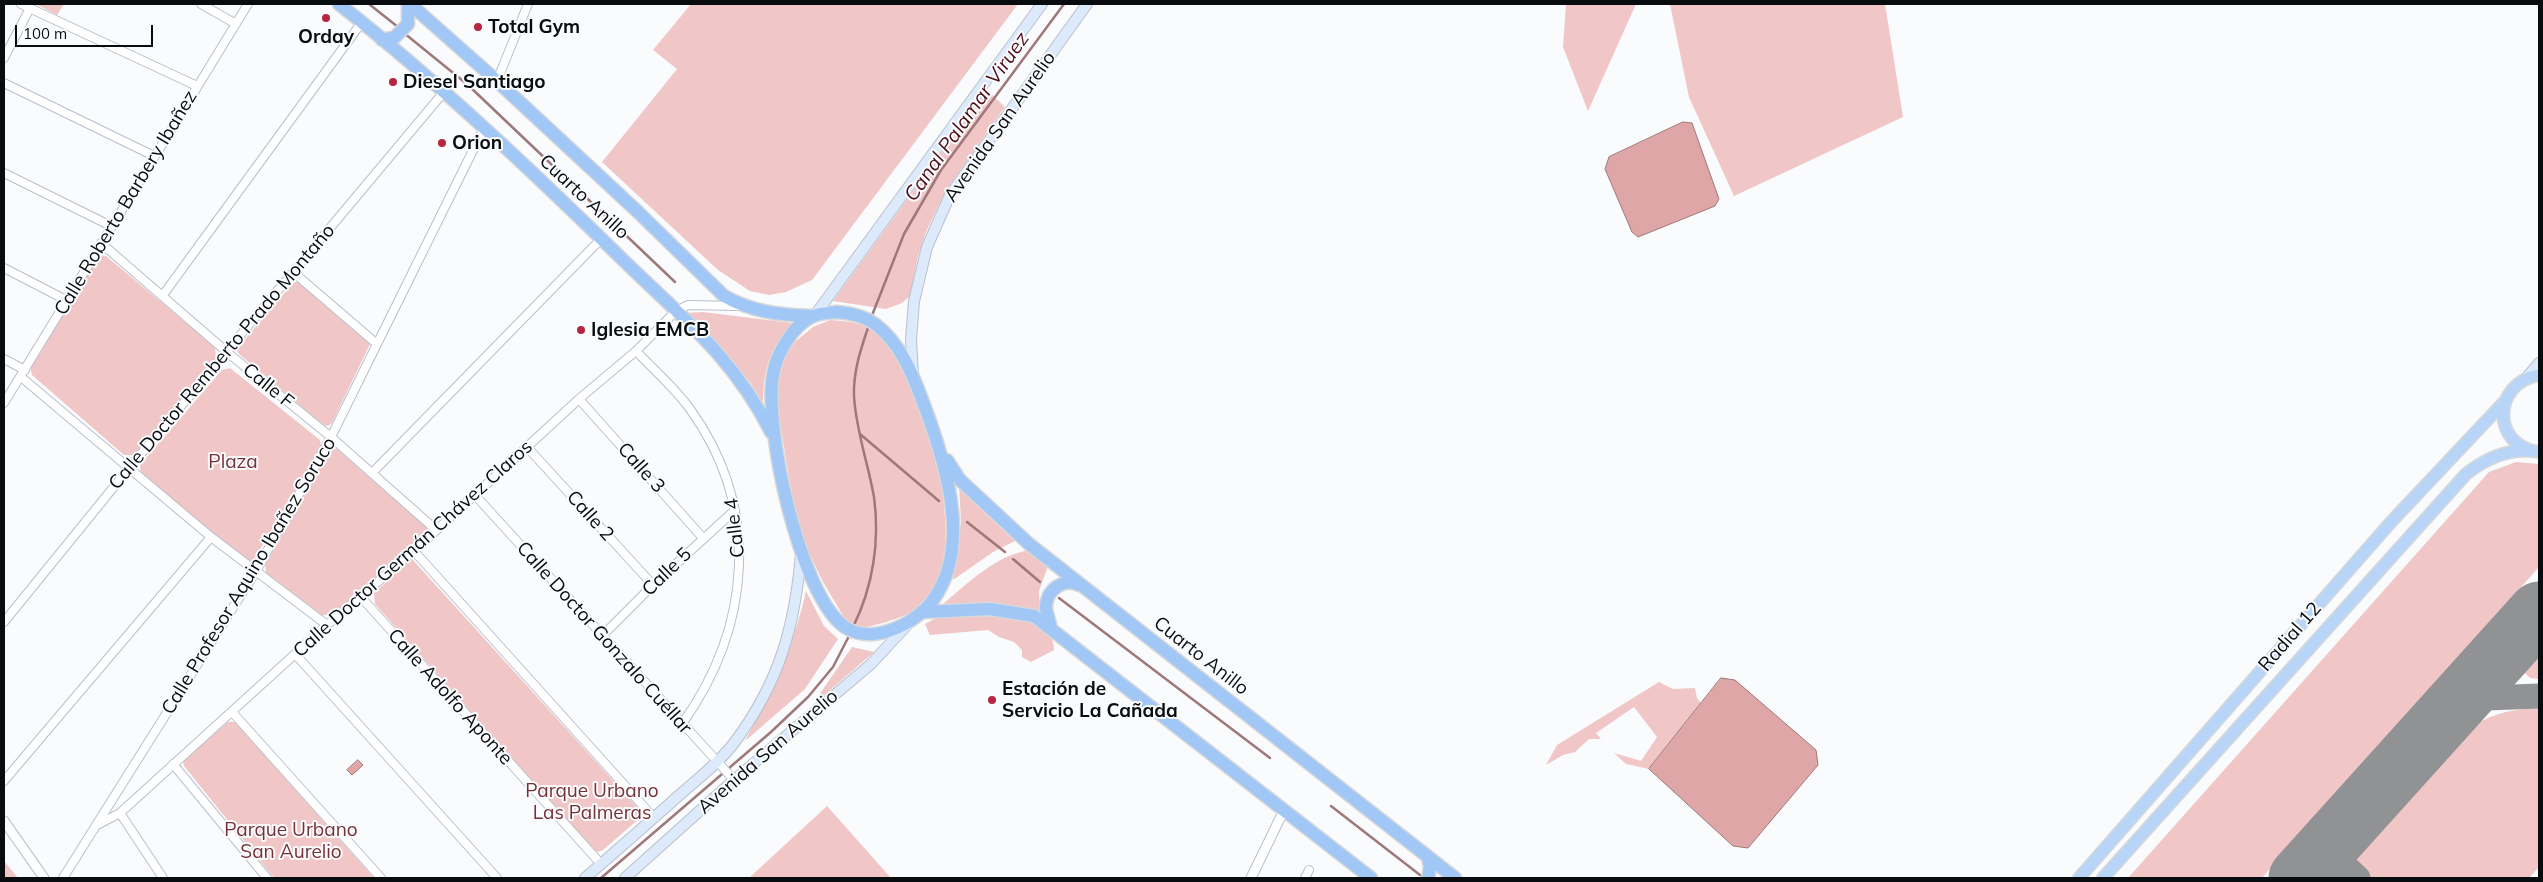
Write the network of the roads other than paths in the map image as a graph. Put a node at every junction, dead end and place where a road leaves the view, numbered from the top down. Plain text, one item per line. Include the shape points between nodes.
1 (21, 4) edge
2 (201, 4) edge
3 (248, 4) edge
4 (338, 4) edge
5 (409, 4) edge
6 (528, 4) edge
7 (1042, 4) edge
8 (1087, 4) edge
9 (30, 8) junction
10 (426, 19) junction
11 (362, 22) junction
12 (236, 24) junction
13 (406, 30) junction
14 (382, 40) junction
15 (402, 57) junction
16 (4, 58) edge
17 (497, 80) junction
18 (4, 83) edge
19 (197, 86) junction
20 (443, 93) junction
21 (484, 128) junction
22 (154, 156) junction
23 (4, 173) edge
24 (111, 226) junction
25 (601, 238) junction
26 (101, 243) junction
27 (4, 268) edge
28 (293, 272) junction
29 (163, 295) junction
30 (66, 300) junction
31 (741, 306) junction
32 (676, 312) junction
33 (813, 316) junction
34 (377, 344) junction
35 (636, 351) junction
36 (228, 353) junction
37 (4, 359) edge
38 (2539, 364) edge
39 (23, 373) junction
40 (2539, 375) edge
41 (913, 376) junction
42 (2527, 377) junction
43 (579, 399) junction
44 (2506, 400) junction
45 (4, 403) edge
46 (332, 437) junction
47 (776, 440) junction
48 (527, 447) junction
49 (939, 447) junction
50 (2535, 451) edge
51 (130, 467) junction
52 (372, 473) junction
53 (474, 494) junction
54 (735, 510) junction
55 (435, 529) junction
56 (211, 537) junction
57 (703, 538) junction
58 (801, 550) junction
59 (414, 551) junction
60 (256, 571) junction
61 (652, 585) junction
62 (1082, 586) junction
63 (360, 596) junction
64 (924, 612) junction
65 (4, 622) edge
66 (908, 624) junction
67 (327, 625) junction
68 (1051, 629) junction
69 (602, 636) junction
70 (295, 654) junction
71 (232, 712) junction
72 (682, 724) junction
73 (173, 764) junction
74 (719, 764) junction
75 (732, 778) junction
76 (4, 781) edge
77 (1284, 810) junction
78 (120, 813) junction
79 (654, 818) junction
80 (4, 821) edge
81 (98, 826) junction
82 (1428, 858) junction
83 (601, 864) junction
84 (1309, 870) dead end
85 (44, 878) edge
86 (63, 878) edge
87 (163, 878) edge
88 (267, 878) edge
89 (380, 878) edge
90 (497, 878) edge
91 (585, 878) edge
92 (625, 878) edge
93 (1251, 878) edge
94 (1305, 878) edge
95 (1372, 878) edge
96 (1428, 878) edge
97 (1455, 878) edge
98 (2079, 878) edge
99 (2103, 878) edge

1 - 9 street
2 - 12 street
3 - 12 street, Calle Roberto Barbery Ibañez
4 - 11 highway, Cuarto Anillo
5 - 10 highway, Cuarto Anillo
5 - 13 highway
6 - 17 street
7 - 33 main road, Avenida San Aurelio
8 - 41 main road, Avenida San Aurelio via 950,195 927,247 914,301
9 - 16 street
9 - 19 street
10 - 13 highway
10 - 17 highway, Cuarto Anillo
11 - 14 highway, Cuarto Anillo
11 - 29 street
12 - 19 street, Calle Roberto Barbery Ibañez
13 - 14 highway
13 - 15 highway
14 - 15 highway, Cuarto Anillo
15 - 20 highway, Cuarto Anillo
17 - 31 highway, Cuarto Anillo via 711,285
18 - 22 street
19 - 22 street, Calle Roberto Barbery Ibañez
20 - 21 highway, Cuarto Anillo
20 - 28 street, Calle Doctor Remberto Prado Montaño
21 - 25 highway, Cuarto Anillo
21 - 34 street, Calle Profesor Aquino Ibañez Soruco
22 - 24 street, Calle Roberto Barbery Ibañez
23 - 24 street
24 - 26 street, Calle Roberto Barbery Ibañez
25 - 32 highway, Cuarto Anillo
25 - 52 street
26 - 29 street, Calle F
26 - 30 street, Calle Roberto Barbery Ibañez
27 - 30 street
28 - 34 street
28 - 36 street, Calle Doctor Remberto Prado Montaño
29 - 36 street, Calle F
30 - 39 street, Calle Roberto Barbery Ibañez
31 - 32 street, Calle Doctor Germán Chávez Claros via 688,305
31 - 33 highway, Cuarto Anillo via 764,312
32 - 35 street, Calle Doctor Germán Chávez Claros
32 - 47 highway, Cuarto Anillo via 701,333 734,370
33 - 41 highway, Cuarto Anillo via 837,312 873,322 890,337
33 - 47 highway via 791,336 773,372 771,393
34 - 46 street, Calle Profesor Aquino Ibañez Soruco
35 - 43 street, Calle Doctor Germán Chávez Claros
35 - 54 street, Calle 4 via 690,409 720,457
36 - 46 street, Calle F
36 - 51 street, Calle Doctor Remberto Prado Montaño
37 - 39 street
38 - 42 main road
39 - 45 street, Calle Roberto Barbery Ibañez
39 - 51 street
40 - 42 main road
41 - 49 highway
42 - 44 main road, Radial 12 via 2513,388
43 - 48 street, Calle Doctor Germán Chávez Claros
43 - 57 street, Calle 3
44 - 50 main road via 2503,416 2508,431 2518,443
44 - 98 main road, Radial 12 via 2391,522
46 - 52 street, Calle F
46 - 60 street, Calle Profesor Aquino Ibañez Soruco
47 - 58 highway
48 - 53 street, Calle Doctor Germán Chávez Claros
48 - 61 street, Calle 2
49 - 62 highway, Cuarto Anillo via 960,480
49 - 64 highway via 950,495 951,546 940,591
50 - 99 main road, Radial 12 via 2520,450 2497,456 2466,474
51 - 56 street
51 - 65 street, Calle Doctor Remberto Prado Montaño
52 - 55 street, Calle F
53 - 55 street, Calle Doctor Germán Chávez Claros
53 - 69 street, Calle Doctor Gonzalo Cuéllar
54 - 57 street, Calle 5
54 - 72 street, Calle 4 via 740,566 732,623 713,676
55 - 59 street, Calle Doctor Germán Chávez Claros
56 - 60 street
56 - 76 street
57 - 61 street, Calle 5
58 - 66 highway via 817,588 838,621 850,630 877,633
58 - 74 main road, Avenida San Aurelio via 796,604 788,640 753,714
59 - 63 street, Calle Doctor Germán Chávez Claros
59 - 79 street
60 - 67 street
60 - 81 street, Calle Profesor Aquino Ibañez Soruco
61 - 69 street, Calle 5
62 - 68 highway via 1074,582 1065,583 1051,592 1046,609
62 - 82 highway, Cuarto Anillo
63 - 67 street, Calle Doctor Germán Chávez Claros
63 - 83 street, Calle Adolfo Aponte
64 - 66 highway
64 - 68 highway via 1012,611 1034,616
66 - 75 main road, Avenida San Aurelio via 871,664
67 - 70 street, Calle Doctor Germán Chávez Claros
68 - 77 highway
69 - 72 street, Calle Doctor Gonzalo Cuéllar
70 - 71 street, Calle Doctor Germán Chávez Claros
70 - 90 street
71 - 73 street, Calle Doctor Germán Chávez Claros
71 - 89 street
72 - 74 street, Calle Doctor Gonzalo Cuéllar
73 - 78 street, Calle Doctor Germán Chávez Claros
73 - 88 street
74 - 75 street, Calle Doctor Gonzalo Cuéllar
74 - 79 main road, Avenida San Aurelio
75 - 92 main road, Avenida San Aurelio
77 - 93 street
77 - 95 highway
78 - 81 street, Calle Doctor Germán Chávez Claros
78 - 87 street
79 - 83 main road, Avenida San Aurelio
80 - 85 street
81 - 86 street, Calle Profesor Aquino Ibañez Soruco
82 - 96 highway
82 - 97 highway, Cuarto Anillo
83 - 91 main road, Avenida San Aurelio
84 - 94 street

